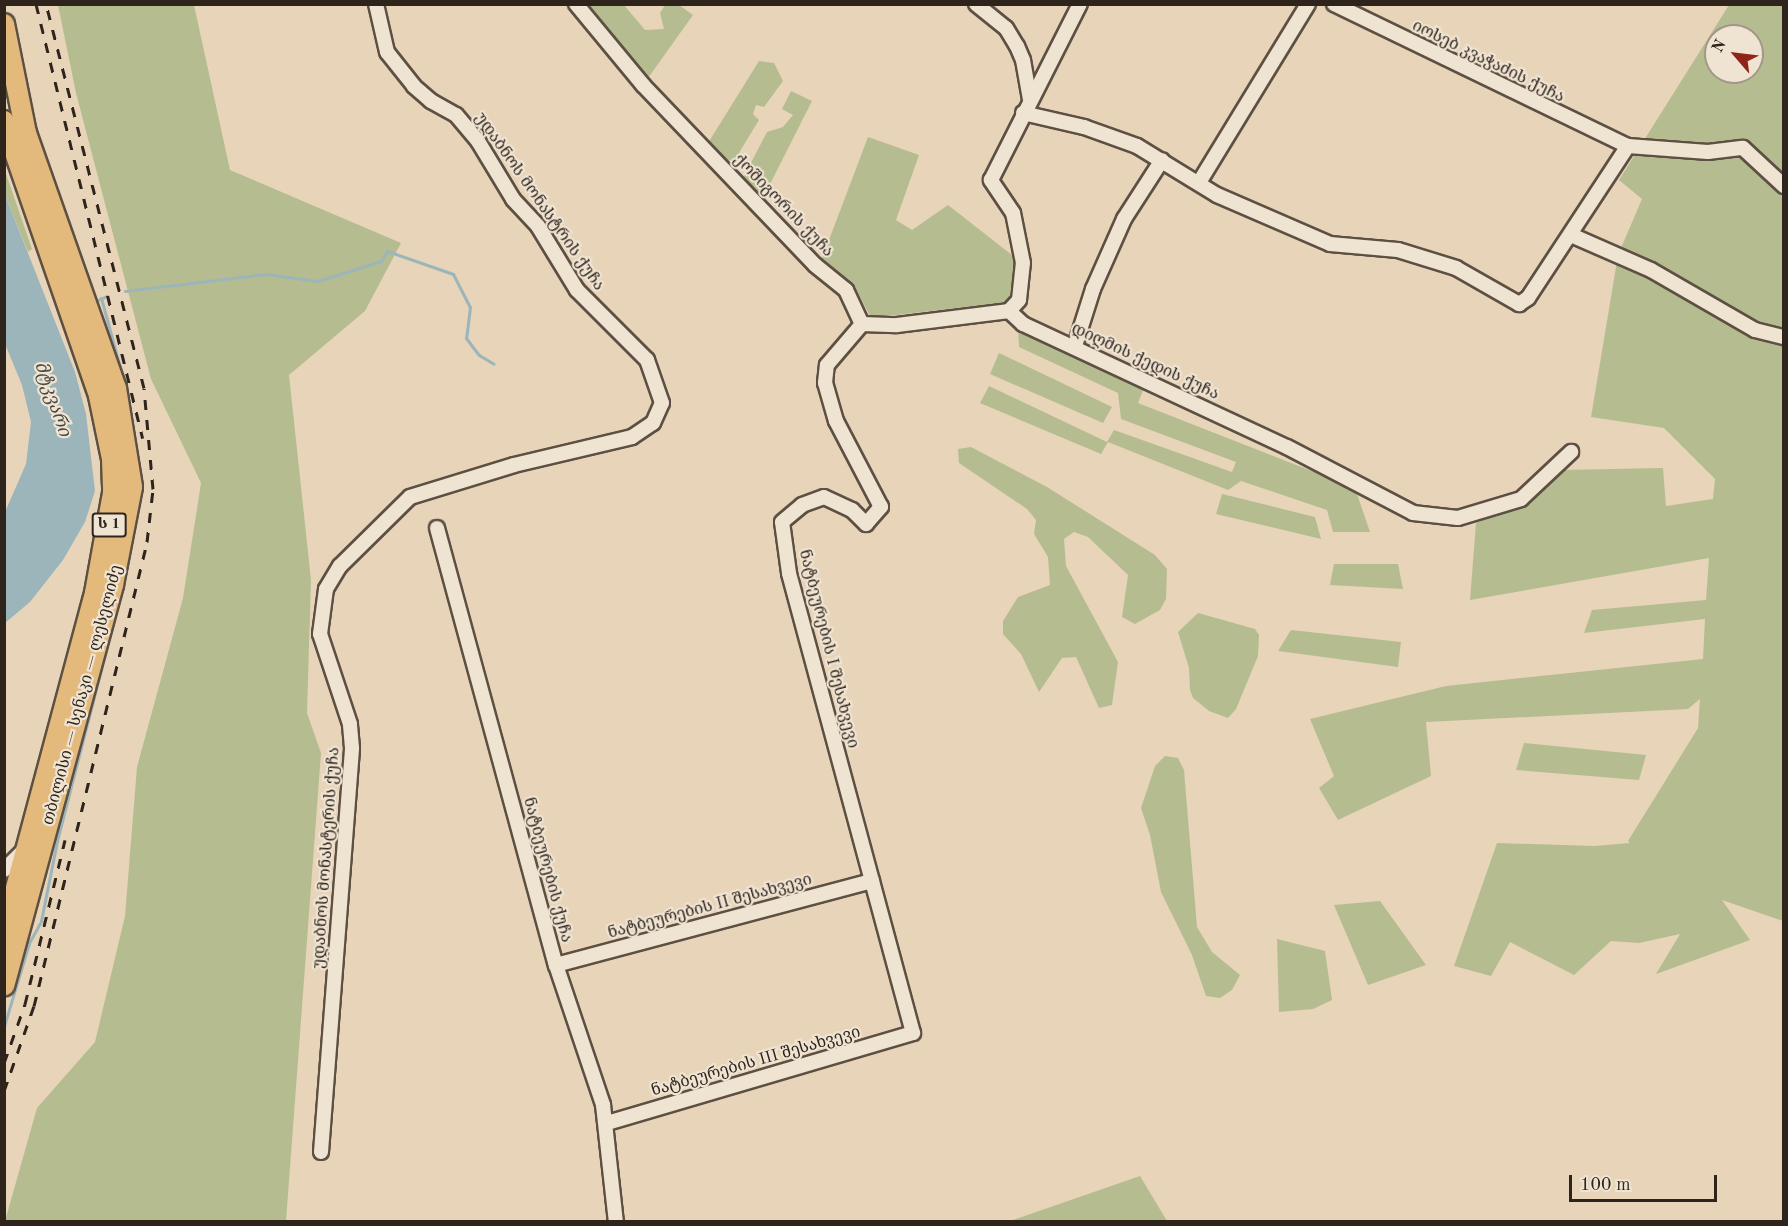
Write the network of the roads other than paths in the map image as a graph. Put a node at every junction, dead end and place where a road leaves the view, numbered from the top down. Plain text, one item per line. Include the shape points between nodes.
1 (376, 4) edge
2 (576, 4) edge
3 (976, 4) edge
4 (1080, 4) edge
5 (1308, 4) edge
6 (1334, 4) edge
7 (4, 24) edge
8 (1030, 98) junction
9 (1023, 113) junction
10 (4, 121) edge
11 (1628, 147) junction
12 (1162, 160) junction
13 (1200, 181) junction
14 (1784, 186) edge
15 (1571, 235) junction
16 (1008, 312) junction
17 (862, 324) junction
18 (1784, 337) edge
19 (1075, 346) junction
20 (1571, 452) dead end
21 (514, 465) joint
22 (437, 528) dead end
23 (28, 843) junction
24 (4, 870) edge
25 (872, 881) junction
26 (4, 933) edge
27 (556, 965) junction
28 (4, 985) edge
29 (913, 1034) joint
30 (607, 1122) junction
31 (321, 1152) dead end
32 (616, 1221) edge

1 - 21 street, უდაბნოს მონასტრის ქუჩა via 387,52 414,86 431,101 456,114 478,141 513,199 538,226 577,290 647,360 655,377 662,404 653,423 632,437
2 - 17 street, ქოშიგორის ქუჩა via 643,85 815,265 846,290
3 - 8 street via 1006,28 1017,46
4 - 8 street
5 - 13 street
6 - 11 street, იოსებ კვაჭაძის ქუჩა
7 - 28 highway, თბილისი — სენაკი — ლესელიძე / ს 1 via 26,133 116,387 132,487 113,585
8 - 9 street
9 - 12 street via 1084,127 1137,146
9 - 16 street via 991,180 1013,213 1023,263 1018,300
10 - 23 highway, თბილისი — სენაკი — ლესელიძე / ს 1 via 99,396 113,475 111,515 95,593
11 - 14 street via 1708,152 1743,148
11 - 15 street
12 - 13 street
12 - 19 street via 1124,219 1093,289
13 - 15 street via 1217,195 1330,244 1398,250 1456,268 1519,304 1528,298
15 - 18 street via 1651,270 1755,330
16 - 17 street via 897,325
16 - 19 street, დიღმის ქედის ქუჩა via 1023,324
17 - 25 street, ნატბეურების I შესახვევი via 827,365 825,382 836,421 881,507 866,524 852,510 824,497 802,505 782,522 789,573
19 - 20 street, დიღმის ქედის ქუჩა via 1287,447 1408,512 1434,518 1458,518 1521,499
21 - 31 street, უდაბნოს მონასტერის ქუჩა via 410,497 340,566 326,589 320,634 347,714 352,748
22 - 27 street, ნატბეურების ქუჩა
23 - 24 street via 16,863
23 - 26 highway, თბილისი — სენაკი — ლესელიძე / ს 1
25 - 27 street, ნატბეურების II შესახვევი
25 - 29 street, ნატბეურების I შესახვევი
27 - 30 street, ნატბეურების ქუჩა
29 - 30 street, ნატბეურების III შესახვევი
30 - 32 street, ნატბეურების ქუჩა

